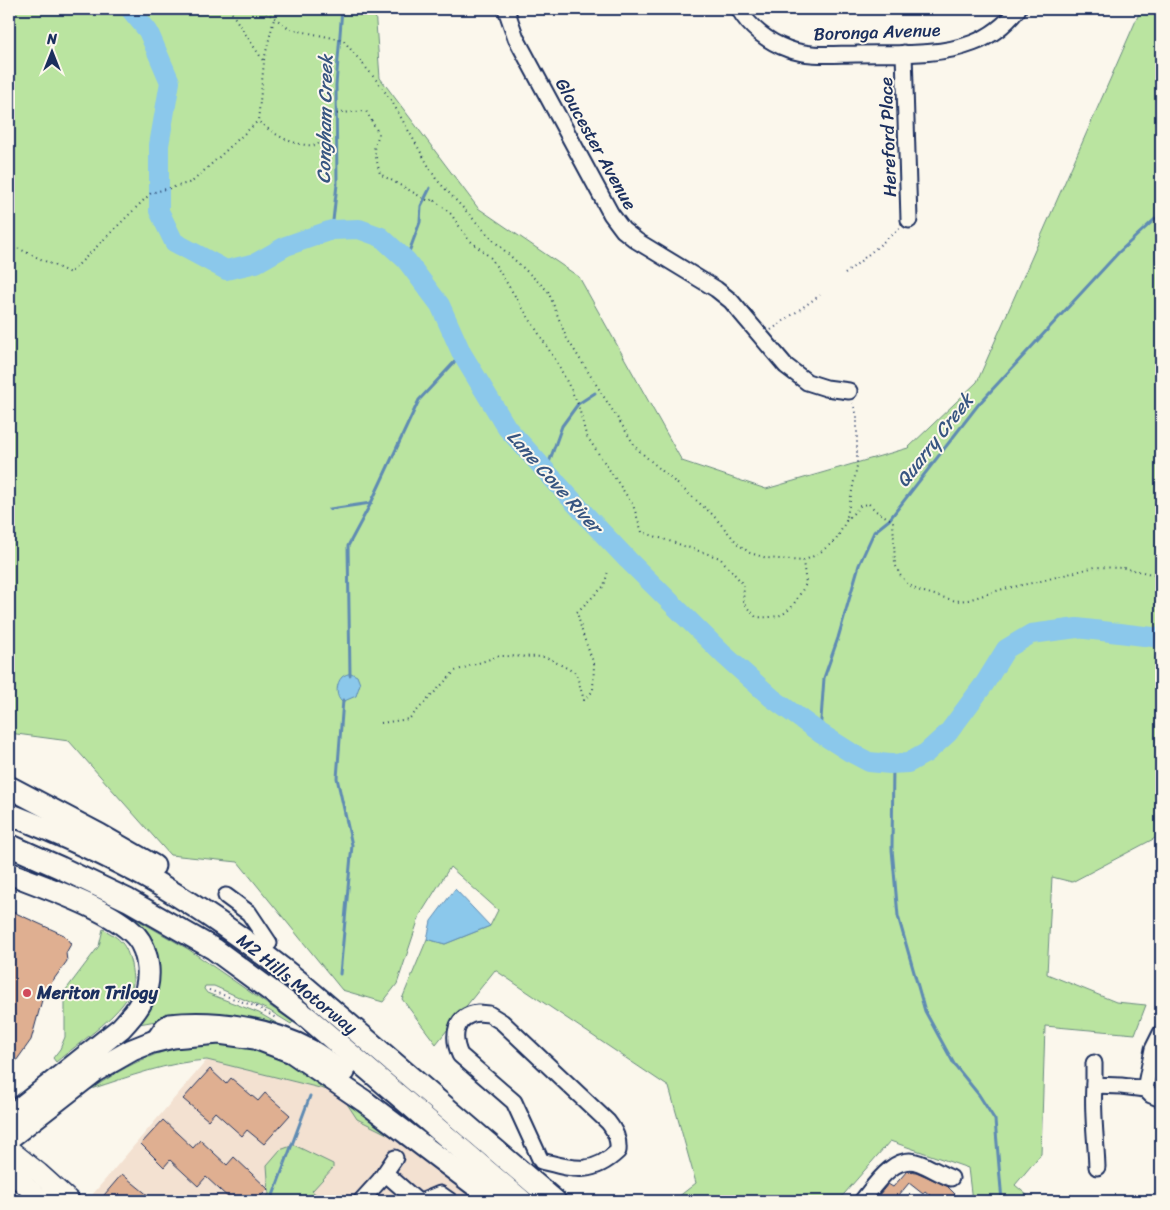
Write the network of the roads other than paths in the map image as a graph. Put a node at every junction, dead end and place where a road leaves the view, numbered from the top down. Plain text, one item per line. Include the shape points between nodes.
1 (506, 9) edge
2 (739, 9) edge
3 (1018, 9) edge
4 (904, 53) junction
5 (909, 220) road end
6 (849, 391) road end
7 (9, 788) edge
8 (9, 814) edge
9 (9, 845) edge
10 (9, 873) edge
11 (226, 896) dead end
12 (269, 943) junction
13 (297, 980) junction
14 (1161, 1033) edge
15 (152, 1042) junction
16 (1094, 1063) dead end
17 (347, 1073) dead end
18 (1094, 1085) junction
19 (1145, 1089) junction
20 (1161, 1099) edge
21 (9, 1117) edge
22 (9, 1138) edge
23 (9, 1149) edge
24 (395, 1158) dead end
25 (541, 1161) junction
26 (1097, 1167) dead end
27 (9, 1171) edge
28 (385, 1173) junction
29 (526, 1176) junction
30 (951, 1178) dead end
31 (445, 1197) edge
32 (415, 1200) edge
33 (43, 1201) edge
34 (70, 1201) edge
35 (361, 1201) edge
36 (496, 1201) edge
37 (522, 1201) edge
38 (555, 1201) edge
39 (862, 1201) edge

1 - 6 street, Gloucester Avenue via 516,38 611,214 623,230 731,301 786,366 807,382
2 - 4 street, Boronga Avenue via 763,36 789,50 820,54
3 - 4 street, Boronga Avenue via 1002,28 972,44 932,52
4 - 5 street, Hereford Place
7 - 12 highway via 184,883
8 - 13 highway, M2 Hills Motorway via 110,858 154,882 214,919
9 - 37 highway, M2 Hills Motorway via 128,900 214,949 308,1018
10 - 21 highway via 123,924 137,938 147,956 149,978 146,996 120,1028
11 - 12 street via 249,913
12 - 13 highway
13 - 29 highway, M2 Hills Motorway
14 - 19 street via 1153,1048
15 - 17 street via 169,1022 225,1022 256,1027 296,1041 312,1048
15 - 22 highway via 95,1071
15 - 36 highway via 192,1034 219,1033 255,1038 292,1052 364,1101
16 - 18 street
18 - 19 street
18 - 26 street
19 - 20 street
23 - 34 main road
24 - 28 street
25 - 25 street via 514,1102 460,1055 455,1044 457,1026 470,1014 489,1014 502,1022 616,1132 618,1151 598,1167 568,1168
25 - 29 street
27 - 33 main road
28 - 32 street
28 - 35 street
29 - 38 highway, M2 Hills Motorway
30 - 39 street via 920,1163 907,1161 887,1172
31 - 32 street

